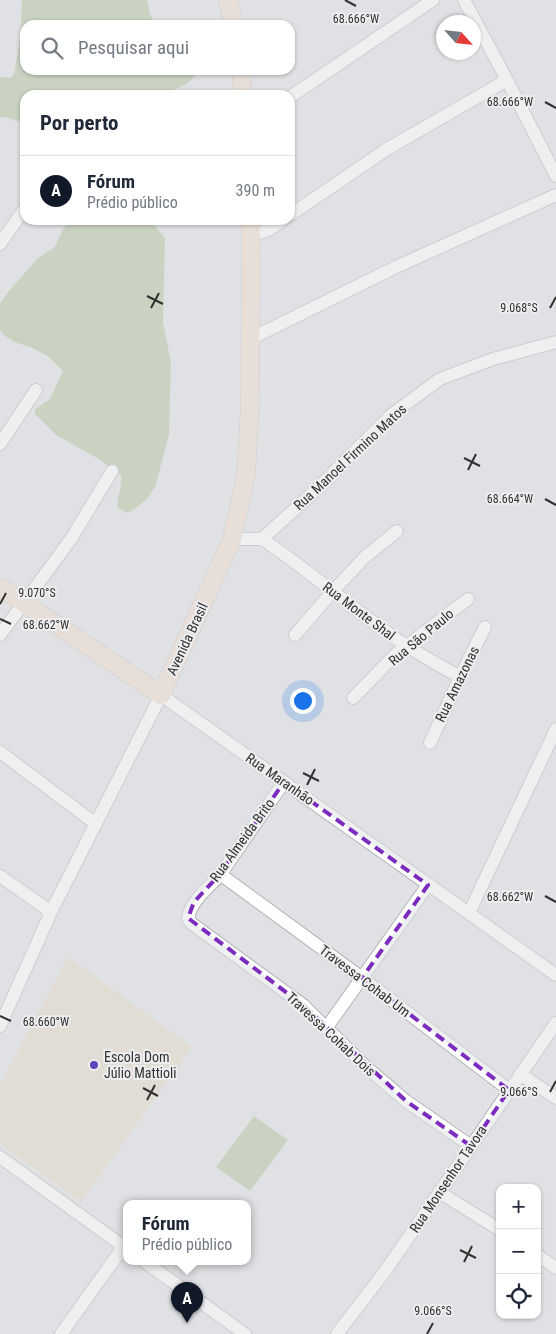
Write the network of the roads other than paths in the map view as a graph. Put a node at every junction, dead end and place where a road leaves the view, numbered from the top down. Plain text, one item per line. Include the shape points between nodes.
1 (227, 0) edge
2 (433, 0) edge
3 (464, 0) edge
4 (233, 20) edge
5 (241, 75) edge
6 (507, 80) junction
7 (243, 90) edge
8 (295, 94) edge
9 (556, 176) edge
10 (556, 195) edge
11 (295, 212) edge
12 (20, 215) edge
13 (276, 225) edge
14 (250, 228) edge
15 (0, 244) edge
16 (250, 339) junction
17 (556, 342) edge
18 (36, 390) dead end
19 (0, 444) edge
20 (112, 470) dead end
21 (397, 531) dead end
22 (232, 539) junction
23 (262, 540) junction
24 (0, 587) edge
25 (332, 592) junction
26 (468, 599) dead end
27 (24, 603) junction
28 (486, 626) dead end
29 (0, 635) edge
30 (295, 635) dead end
31 (406, 646) junction
32 (460, 677) junction
33 (161, 695) junction
34 (353, 698) dead end
35 (556, 729) edge
36 (430, 743) dead end
37 (0, 752) edge
38 (284, 782) junction
39 (96, 824) junction
40 (220, 874) junction
41 (0, 876) edge
42 (428, 885) junction
43 (51, 912) junction
44 (470, 913) junction
45 (191, 922) joint
46 (556, 975) edge
47 (362, 978) junction
48 (5, 1004) edge
49 (556, 1023) edge
50 (0, 1026) edge
51 (327, 1027) junction
52 (520, 1074) junction
53 (509, 1090) junction
54 (556, 1098) edge
55 (470, 1146) junction
56 (0, 1157) edge
57 (439, 1192) junction
58 (498, 1229) edge
59 (123, 1247) edge
60 (123, 1251) edge
61 (541, 1258) edge
62 (149, 1265) edge
63 (556, 1268) edge
64 (61, 1334) edge
65 (245, 1334) edge
66 (336, 1334) edge

1 - 4 street
2 - 8 street
3 - 6 street
5 - 7 street
6 - 9 street
6 - 11 street via 388,148
10 - 16 street via 390,270
12 - 15 street
13 - 14 street via 270,229
14 - 16 street, Avenida Brasil
16 - 22 street, Avenida Brasil via 246,475
17 - 23 street, Rua Manoel Firmino Matos via 440,378 391,415
18 - 19 street
20 - 27 street via 71,539
21 - 25 street via 364,557
22 - 23 street
22 - 33 street, Avenida Brasil
23 - 25 street, Rua Monte Shal via 291,558
24 - 27 street, Rua Maranhão
25 - 30 street
25 - 31 street, Rua Monte Shal
26 - 31 street, Rua São Paulo
27 - 29 street
27 - 33 street, Rua Maranhão
28 - 32 street, Rua Amazonas
31 - 32 street, Rua Monte Shal
31 - 34 street, Rua São Paulo
32 - 36 street, Rua Amazonas
33 - 38 street, Rua Maranhão
33 - 39 street, Avenida Brasil
35 - 44 street
37 - 39 street
38 - 40 street, Rua Almeida Brito
38 - 42 street, Rua Maranhão
39 - 43 street, Avenida Brasil
40 - 45 street, Rua Almeida Brito via 189,909
40 - 47 street, Travessa Cohab Um
41 - 43 street
42 - 44 street, Rua Maranhão
42 - 47 street
43 - 48 street, Avenida Brasil
44 - 46 street, Rua Maranhão
45 - 51 street, Travessa Cohab Dois via 303,1004
47 - 51 street
47 - 53 street, Travessa Cohab Um
48 - 50 street, Avenida Brasil
49 - 52 street, Rua Monsenhor Tavora
51 - 55 street, Travessa Cohab Dois via 406,1101
52 - 53 street, Rua Monsenhor Tavora
52 - 54 street
53 - 55 street, Rua Monsenhor Tavora
55 - 57 street, Rua Monsenhor Tavora
56 - 59 street
57 - 58 street
57 - 66 street, Rua Monsenhor Tavora via 386,1270
60 - 64 street
61 - 63 street
62 - 65 street

